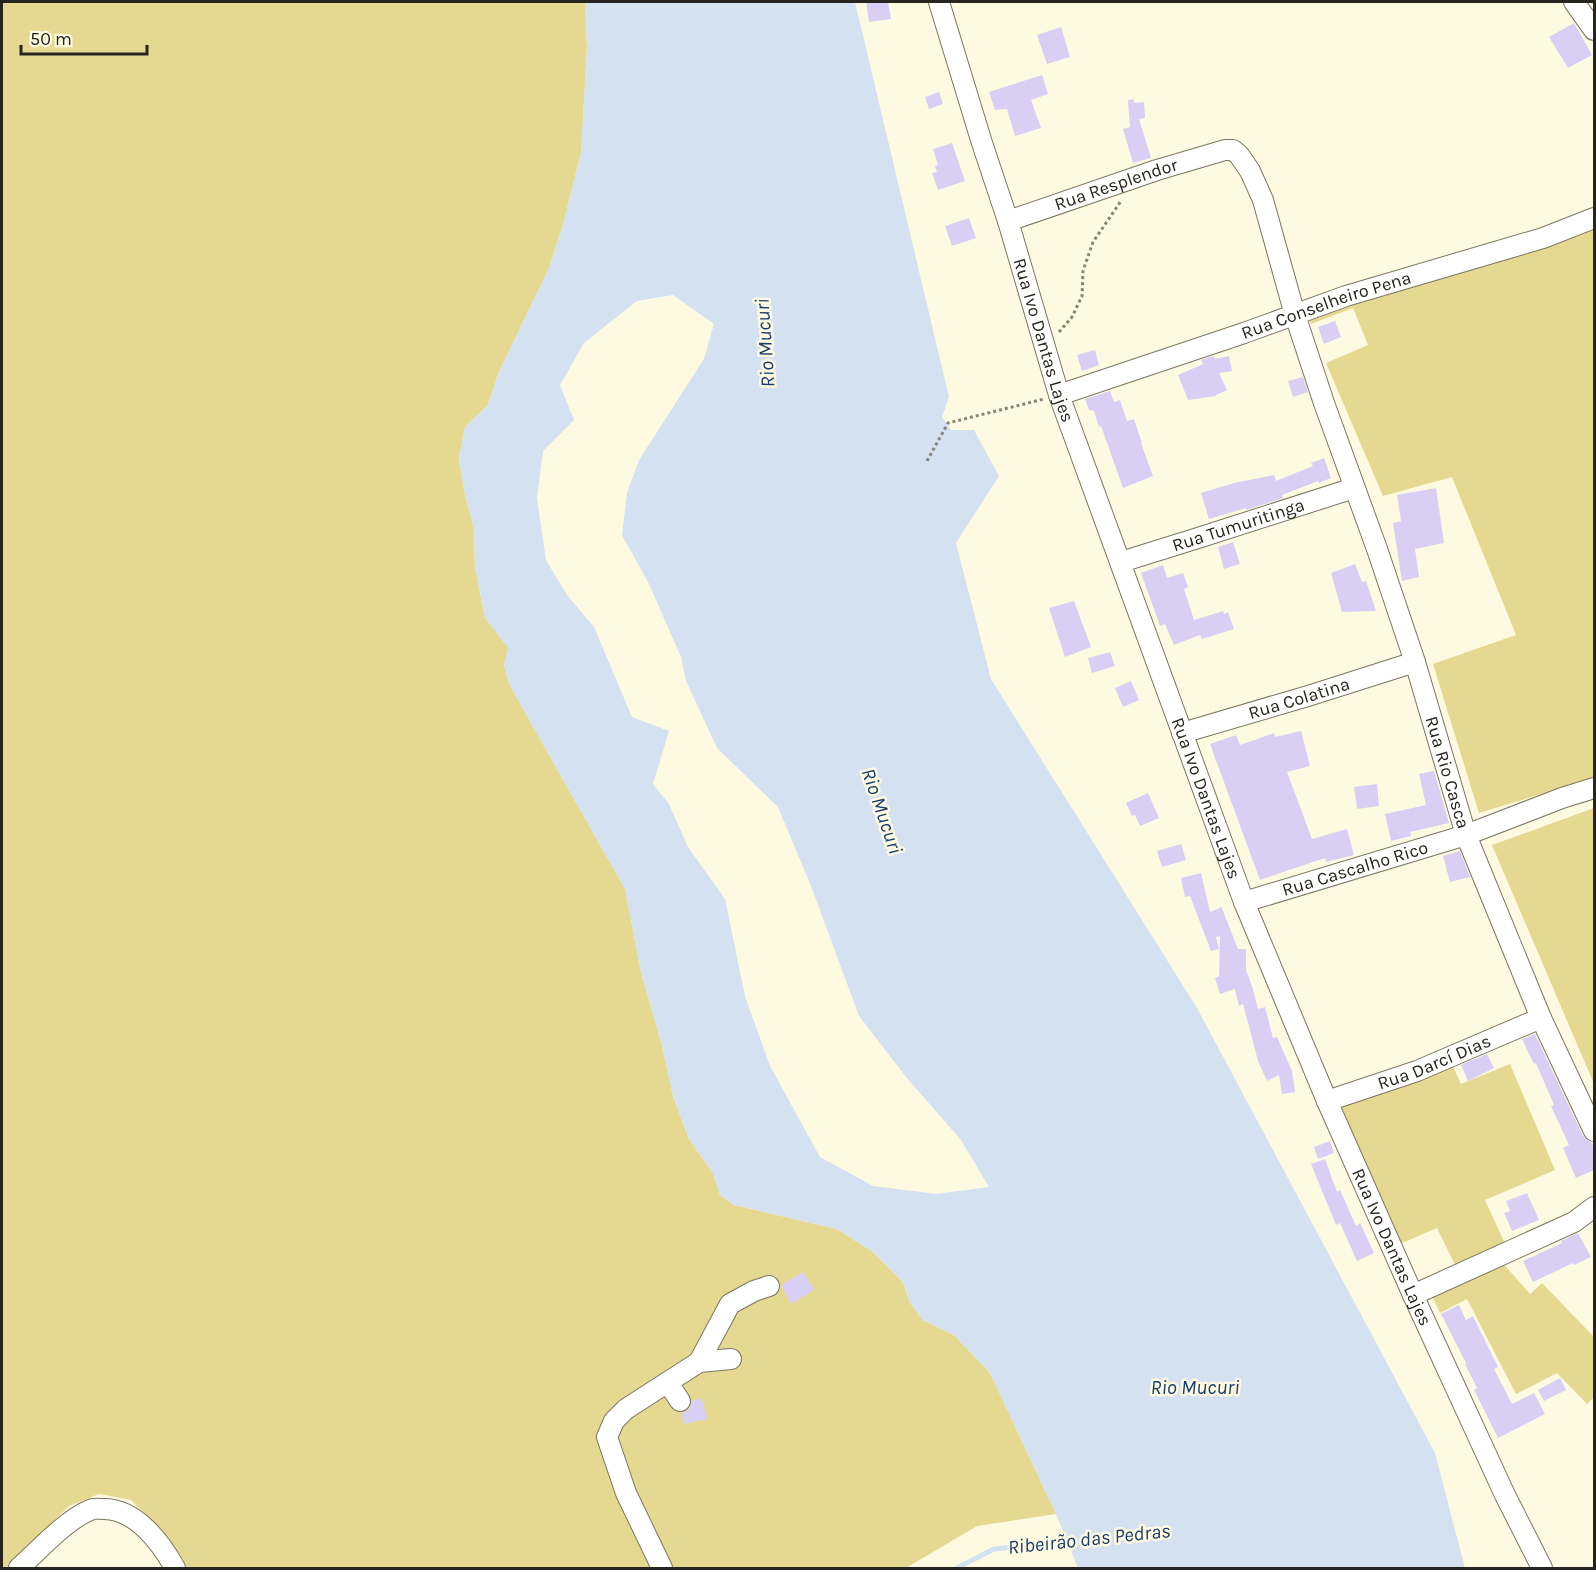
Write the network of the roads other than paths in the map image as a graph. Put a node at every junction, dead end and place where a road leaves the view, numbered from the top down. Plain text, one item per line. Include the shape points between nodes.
1 (939, 2) edge
2 (1574, 2) edge
3 (1594, 30) edge
4 (1225, 150) joint
5 (1594, 218) edge
6 (1008, 221) junction
7 (1294, 315) junction
8 (1059, 395) junction
9 (1354, 488) junction
10 (1121, 562) junction
11 (1415, 662) junction
12 (1182, 733) junction
13 (1594, 788) edge
14 (1466, 835) junction
15 (1244, 902) junction
16 (1541, 1018) junction
17 (1327, 1101) junction
18 (1594, 1131) edge
19 (1594, 1207) edge
20 (769, 1286) dead end
21 (1413, 1295) junction
22 (731, 1359) dead end
23 (699, 1362) junction
24 (668, 1383) junction
25 (680, 1401) dead end
26 (19, 1569) edge
27 (175, 1569) edge
28 (662, 1569) edge
29 (1542, 1569) edge

1 - 6 street, Rua Ivo Dantas Lajes
2 - 3 street
4 - 6 street, Rua Resplendor
4 - 7 street, Rua Rio Casca via 1239,155 1263,200
5 - 7 street, Rua Conselheiro Pena via 1543,238 1375,286
6 - 8 street, Rua Ivo Dantas Lajes
7 - 8 street, Rua Conselheiro Pena
7 - 9 street, Rua Rio Casca
8 - 10 street, Rua Ivo Dantas Lajes
9 - 10 street, Rua Tumuritinga
9 - 11 street, Rua Rio Casca
10 - 12 street, Rua Ivo Dantas Lajes
11 - 12 street, Rua Colatina
11 - 14 street, Rua Rio Casca
12 - 15 street, Rua Ivo Dantas Lajes
13 - 14 street, Rua Cascalho Rico
14 - 15 street, Rua Cascalho Rico
14 - 16 street, Rua Rio Casca
15 - 17 street, Rua Ivo Dantas Lajes
16 - 17 street, Rua Darcí Dias via 1417,1071
16 - 18 street, Rua Rio Casca
17 - 21 street, Rua Ivo Dantas Lajes
19 - 21 street via 1574,1222
20 - 23 street via 729,1304
21 - 29 street, Rua Ivo Dantas Lajes
22 - 23 street
23 - 24 street
24 - 25 street
24 - 28 street via 627,1409 614,1421 607,1437 626,1493
26 - 27 street via 69,1524 92,1509 113,1509 134,1519 163,1547

